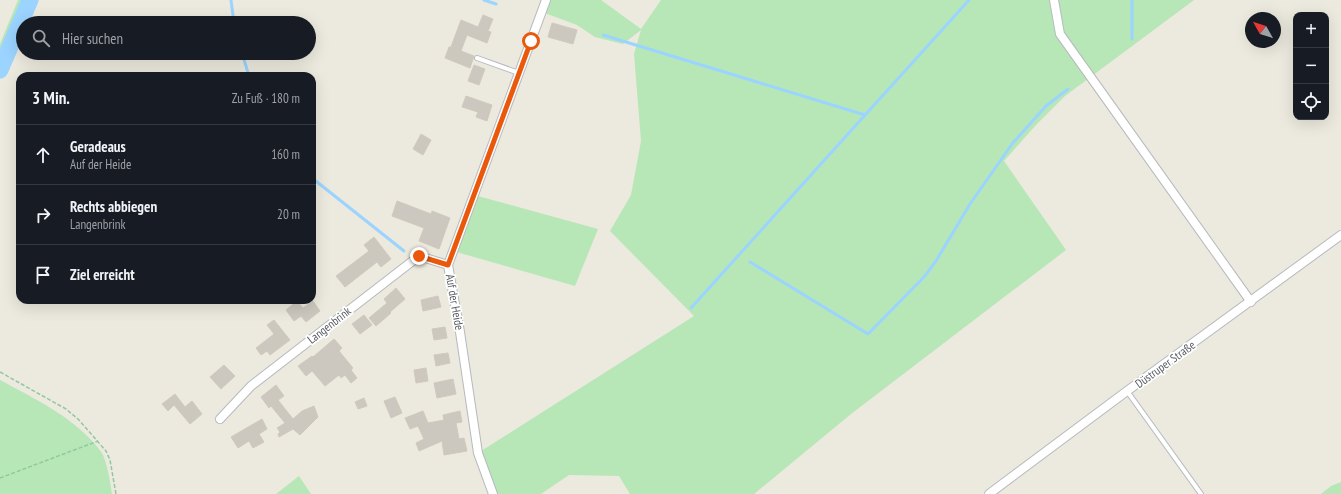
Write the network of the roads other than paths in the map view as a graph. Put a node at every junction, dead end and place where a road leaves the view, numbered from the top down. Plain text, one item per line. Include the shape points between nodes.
1 (546, 0) edge
2 (1054, 0) edge
3 (477, 58) dead end
4 (519, 73) junction
5 (1341, 235) edge
6 (448, 265) junction
7 (1251, 302) junction
8 (1127, 391) junction
9 (220, 419) dead end
10 (492, 494) edge
11 (989, 494) edge
12 (1201, 494) edge

1 - 4 street, Auf der Heide
2 - 7 street via 1060,34
3 - 4 lane
4 - 6 street, Auf der Heide
5 - 7 street, Düstruper Straße
6 - 9 street, Langenbrink via 419,256 251,386
6 - 10 street, Auf der Heide via 478,453
7 - 8 street, Düstruper Straße
8 - 11 street, Düstruper Straße
8 - 12 lane

